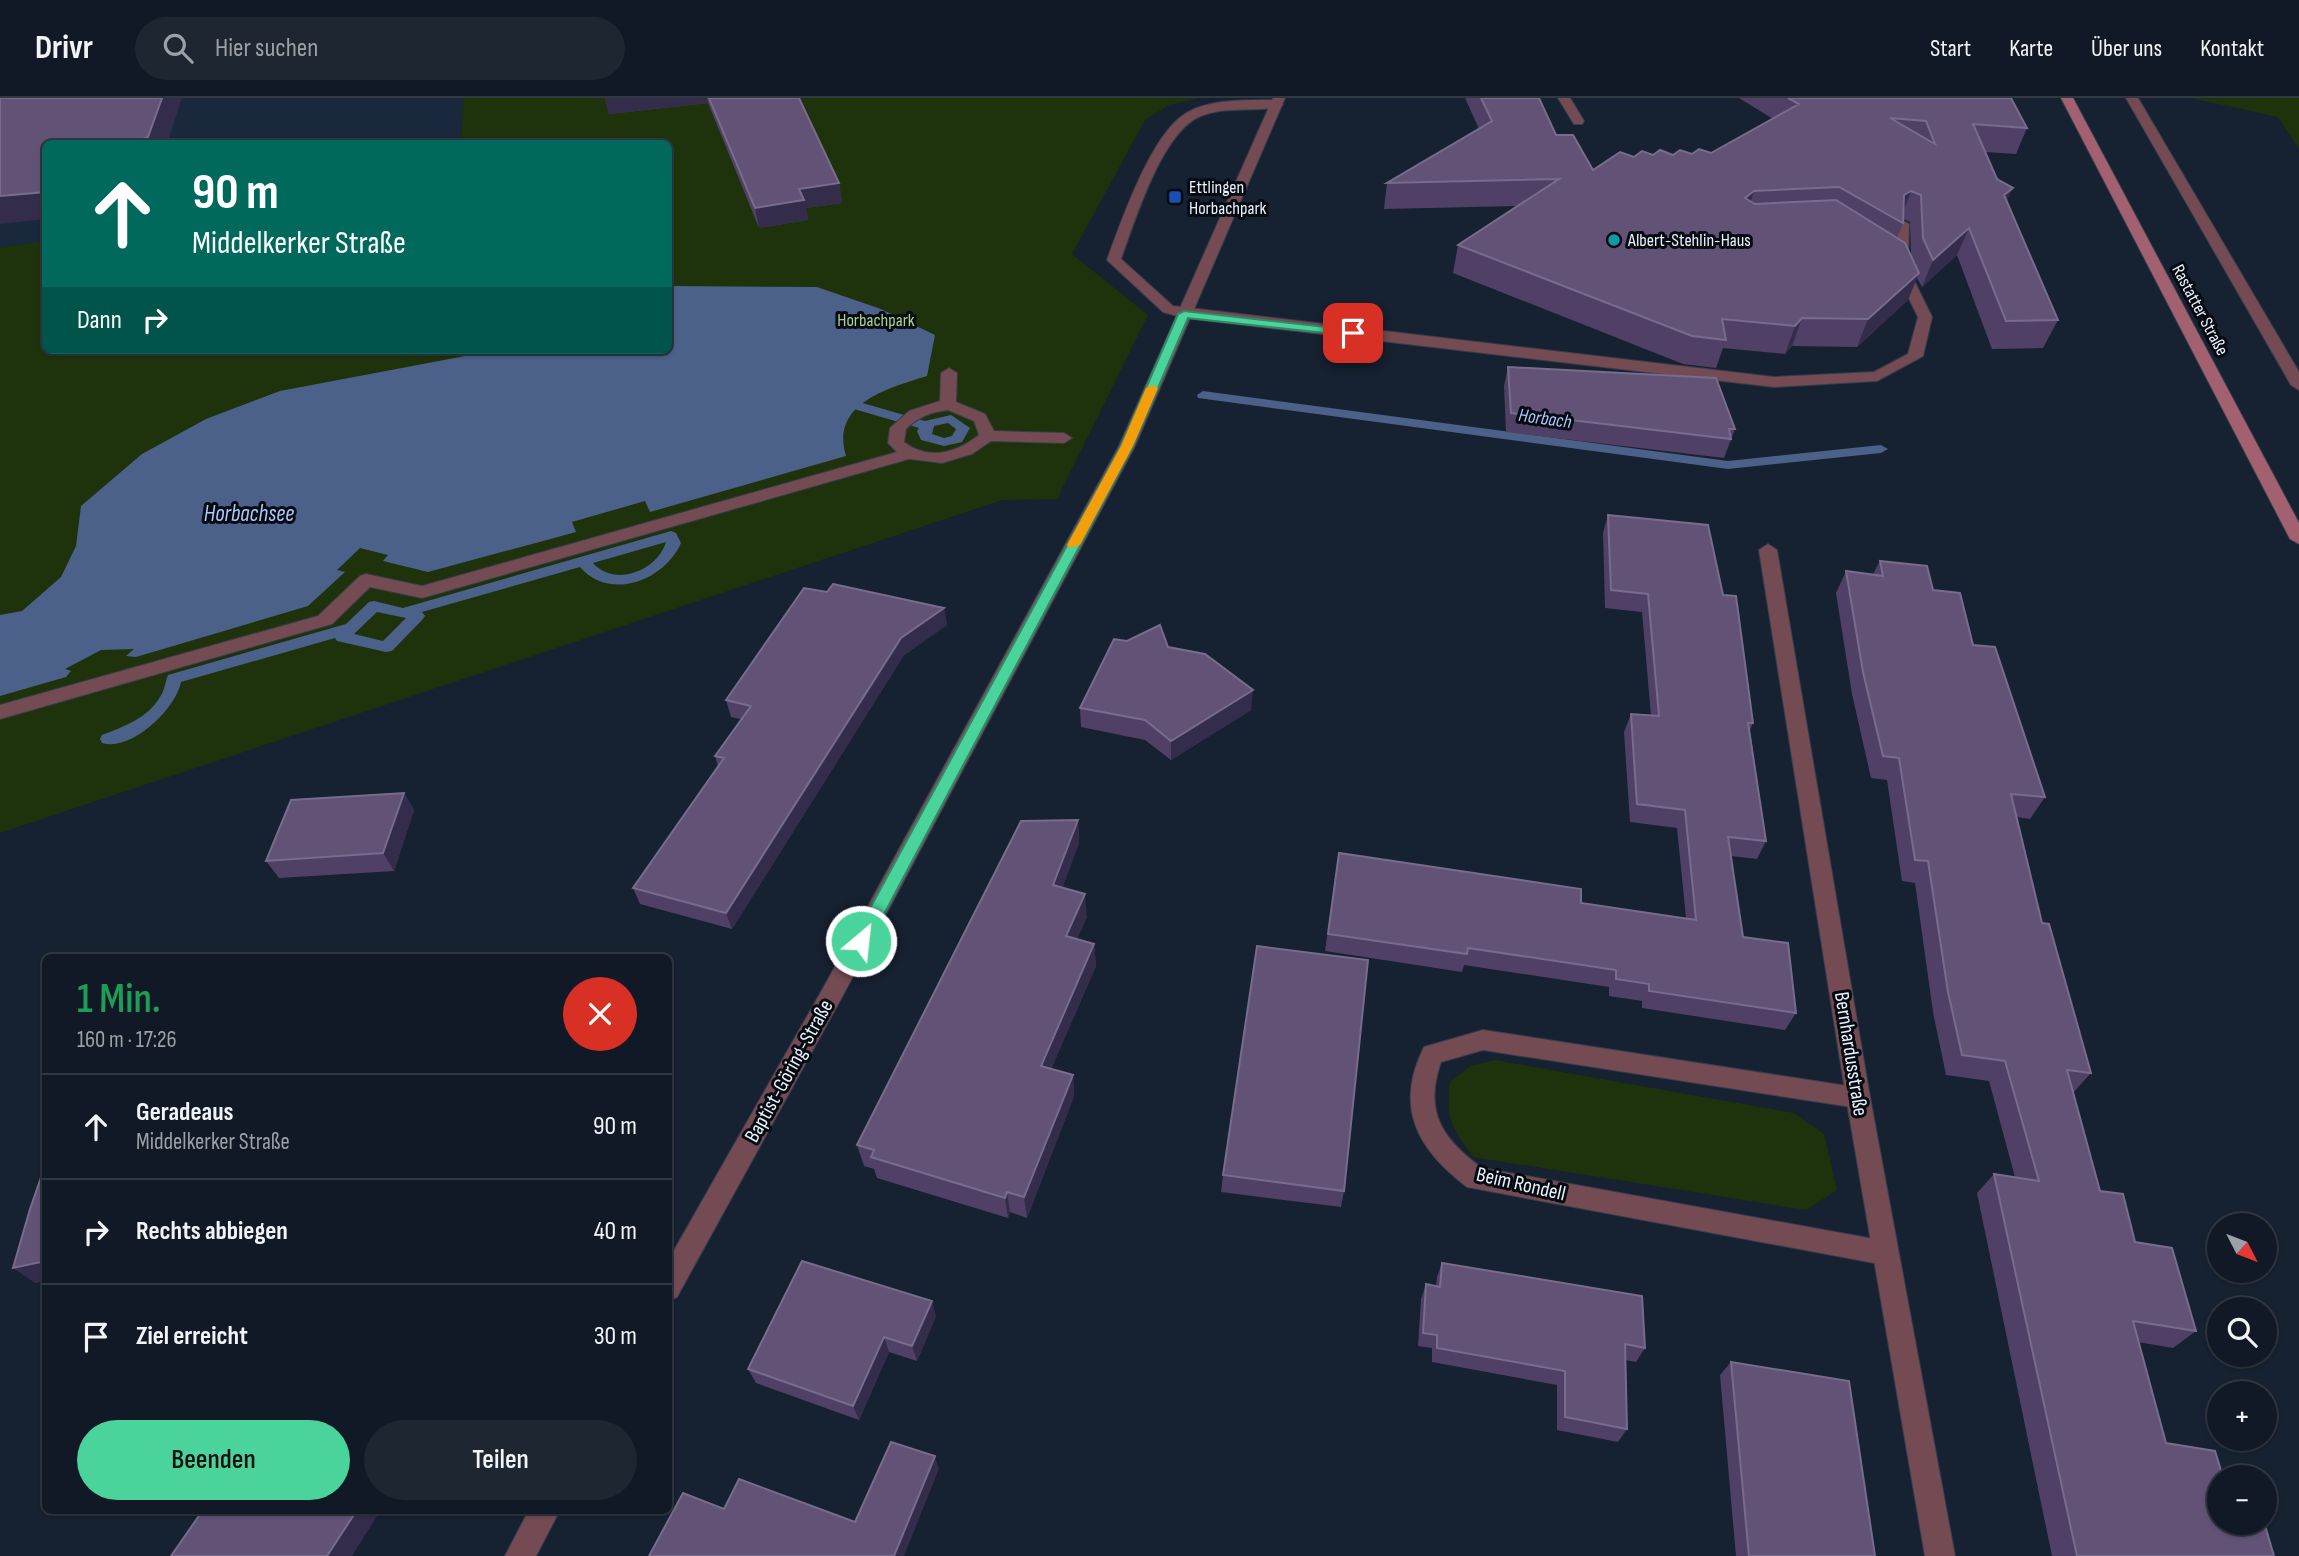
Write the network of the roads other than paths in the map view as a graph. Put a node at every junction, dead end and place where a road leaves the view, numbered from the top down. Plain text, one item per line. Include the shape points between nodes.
1 (1564, 98) edge
2 (2067, 98) edge
3 (2132, 98) edge
4 (1278, 101) edge
5 (1578, 121) dead end
6 (1902, 225) edge
7 (1881, 253) edge
8 (1902, 266) junction
9 (1184, 314) junction
10 (949, 373) dead end
11 (2299, 385) edge
12 (948, 405) junction
13 (987, 436) junction
14 (1064, 438) dead end
15 (911, 453) junction
16 (2299, 539) edge
17 (1768, 550) dead end
18 (0, 712) edge
19 (1858, 1097) junction
20 (1885, 1253) junction
21 (672, 1282) edge
22 (543, 1514) edge
23 (520, 1556) edge
24 (1941, 1556) edge

1 - 5 street
2 - 16 main road, Rastatter Straße
3 - 11 street
4 - 9 street, Baptist-Göring-Straße
4 - 9 street via 1189,117 1175,128 1133,207 1114,260 1168,309
6 - 8 street
7 - 8 street
8 - 9 street via 1925,317 1915,356 1877,376 1850,380 1774,382
9 - 21 street, Baptist-Göring-Straße via 1127,446
10 - 12 street
12 - 13 street via 980,417 987,425
12 - 15 street via 919,411 906,420 894,436 896,443
13 - 14 street
13 - 15 street via 945,458
15 - 18 street via 422,592 366,580 325,621
17 - 19 street, Bernhardusstraße
19 - 20 street, Bernhardusstraße
19 - 20 street, Beim Rondell via 1483,1040 1432,1054 1421,1093 1431,1133 1452,1162 1476,1179
20 - 24 street, Bernhardusstraße
22 - 23 street

